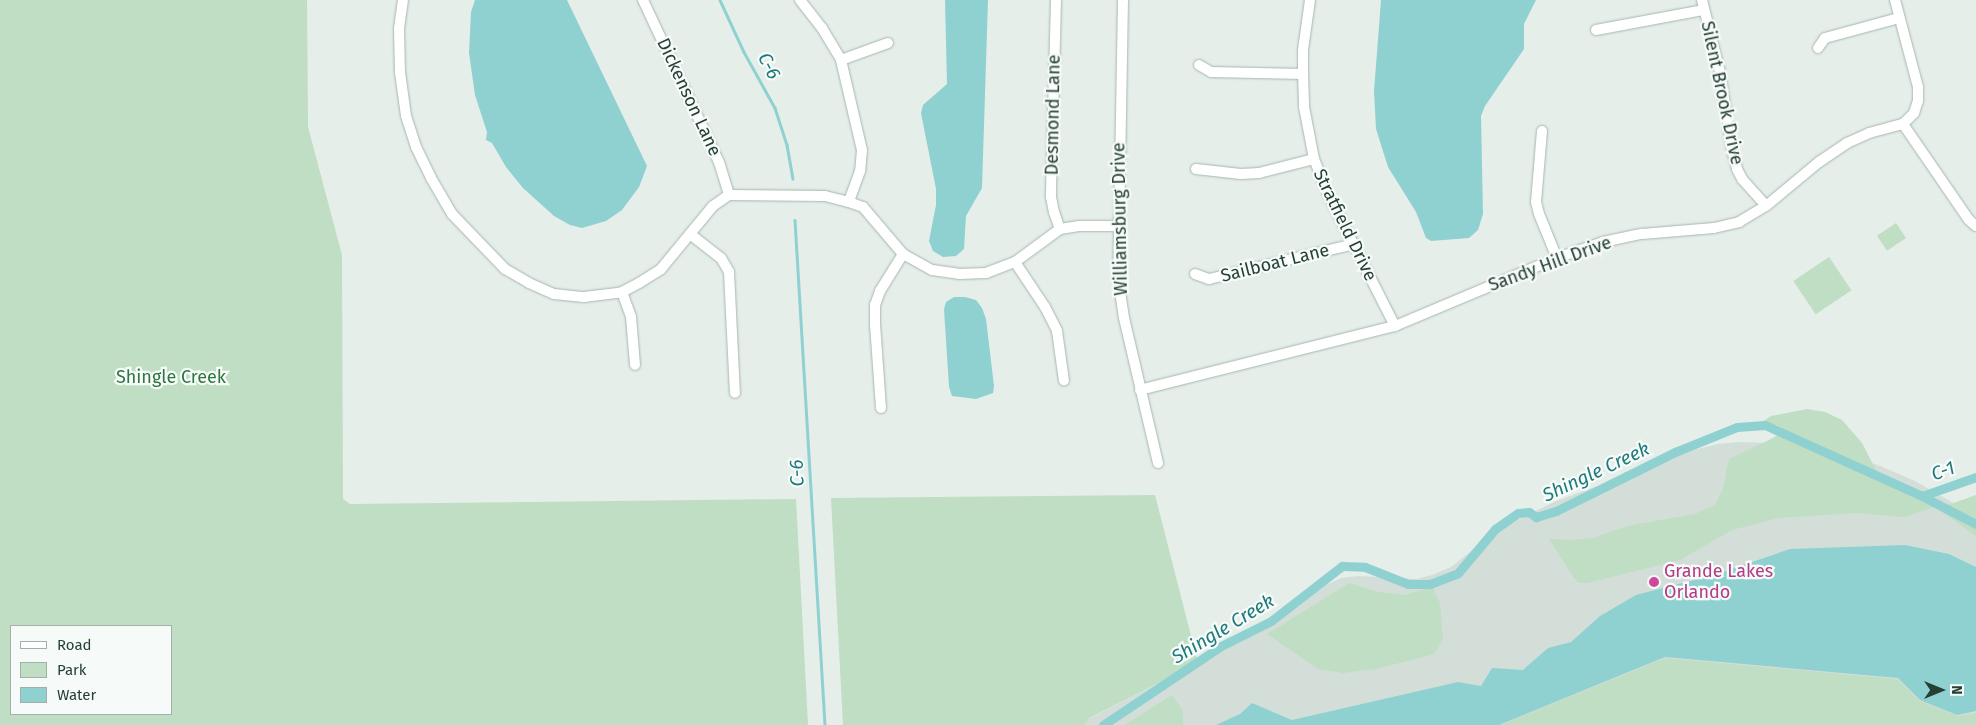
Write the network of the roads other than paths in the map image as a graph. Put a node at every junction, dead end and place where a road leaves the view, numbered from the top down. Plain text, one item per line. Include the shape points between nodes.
1 (403, 0) edge
2 (643, 0) edge
3 (800, 0) edge
4 (1056, 0) edge
5 (1122, 0) edge
6 (1310, 0) edge
7 (1895, 0) edge
8 (1703, 5) edge
9 (1900, 18) junction
10 (1596, 30) dead end
11 (888, 42) dead end
12 (1818, 48) dead end
13 (840, 60) junction
14 (1199, 65) dead end
15 (1303, 74) junction
16 (1903, 124) junction
17 (1542, 131) dead end
18 (1314, 159) junction
19 (1196, 169) dead end
20 (729, 196) junction
21 (849, 202) junction
22 (1766, 206) junction
23 (1117, 226) junction
24 (1976, 226) edge
25 (1060, 229) junction
26 (690, 234) junction
27 (1354, 244) junction
28 (903, 254) junction
29 (1557, 258) junction
30 (1014, 262) junction
31 (1195, 274) dead end
32 (622, 292) junction
33 (1395, 326) junction
34 (635, 365) dead end
35 (1064, 381) dead end
36 (1140, 390) junction
37 (735, 393) dead end
38 (881, 408) dead end
39 (1158, 463) dead end

1 - 32 street via 399,29 406,116 416,147 452,214 506,269 529,283 554,294 584,297
2 - 20 street, Dickenson Lane via 720,162
3 - 13 street via 822,28
4 - 25 street, Desmond Lane via 1051,197
5 - 23 street, Williamsburg Drive
6 - 15 street, Stratfield Drive
7 - 9 street
8 - 10 street
8 - 22 street, Silent Brook Drive via 1720,72 1737,169
9 - 12 street via 1825,38
9 - 16 street via 1918,87 1914,113
11 - 13 street
13 - 21 street via 862,150 860,171
14 - 15 street via 1212,72
15 - 18 street, Stratfield Drive via 1304,106
16 - 22 street, Sandy Hill Drive via 1869,133 1848,143 1819,162
16 - 24 street
17 - 29 street via 1536,202
18 - 19 street via 1259,173
18 - 27 street, Stratfield Drive
20 - 21 street via 825,196
20 - 26 street via 714,206
21 - 28 street via 863,207
22 - 29 street, Sandy Hill Drive via 1739,222 1714,228 1623,238
23 - 25 street
23 - 36 street, Williamsburg Drive via 1118,278
25 - 30 street
26 - 32 street via 661,269
26 - 37 street via 721,258 729,272
27 - 31 street, Sailboat Lane via 1209,279
27 - 33 street, Stratfield Drive
28 - 30 street via 932,270 959,274 986,273
28 - 38 street via 880,291 876,305
29 - 33 street, Sandy Hill Drive
30 - 35 street via 1045,307 1057,331
32 - 34 street via 632,322
33 - 36 street, Sandy Hill Drive
36 - 39 street, Williamsburg Drive

